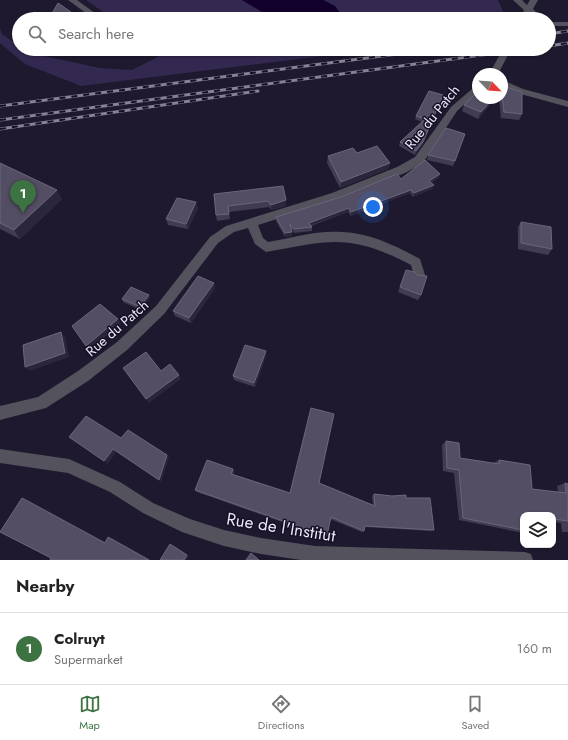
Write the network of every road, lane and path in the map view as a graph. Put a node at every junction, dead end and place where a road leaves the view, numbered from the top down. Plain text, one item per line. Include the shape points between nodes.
1 (72, 0) edge
2 (517, 0) edge
3 (534, 0) edge
4 (528, 10) junction
5 (89, 12) edge
6 (530, 12) edge
7 (568, 24) edge
8 (556, 25) edge
9 (504, 56) edge
10 (497, 68) edge
11 (508, 86) edge
12 (472, 92) edge
13 (568, 104) edge
14 (251, 222) junction
15 (419, 275) edge
16 (0, 413) edge
17 (0, 456) edge
18 (525, 560) edge

1 - 5 street
2 - 4 street
3 - 4 street
4 - 6 street
7 - 8 street
9 - 10 street
11 - 13 street
12 - 14 street, Rue du Patch via 454,109 419,160 362,186 295,210
14 - 15 street via 259,242 266,247 340,236 368,241 416,262
14 - 16 street, Rue du Patch via 214,240 160,310 122,346 83,376 41,403
17 - 18 street, Rue de l'Institut via 69,466 188,526 224,538 261,546 315,554

